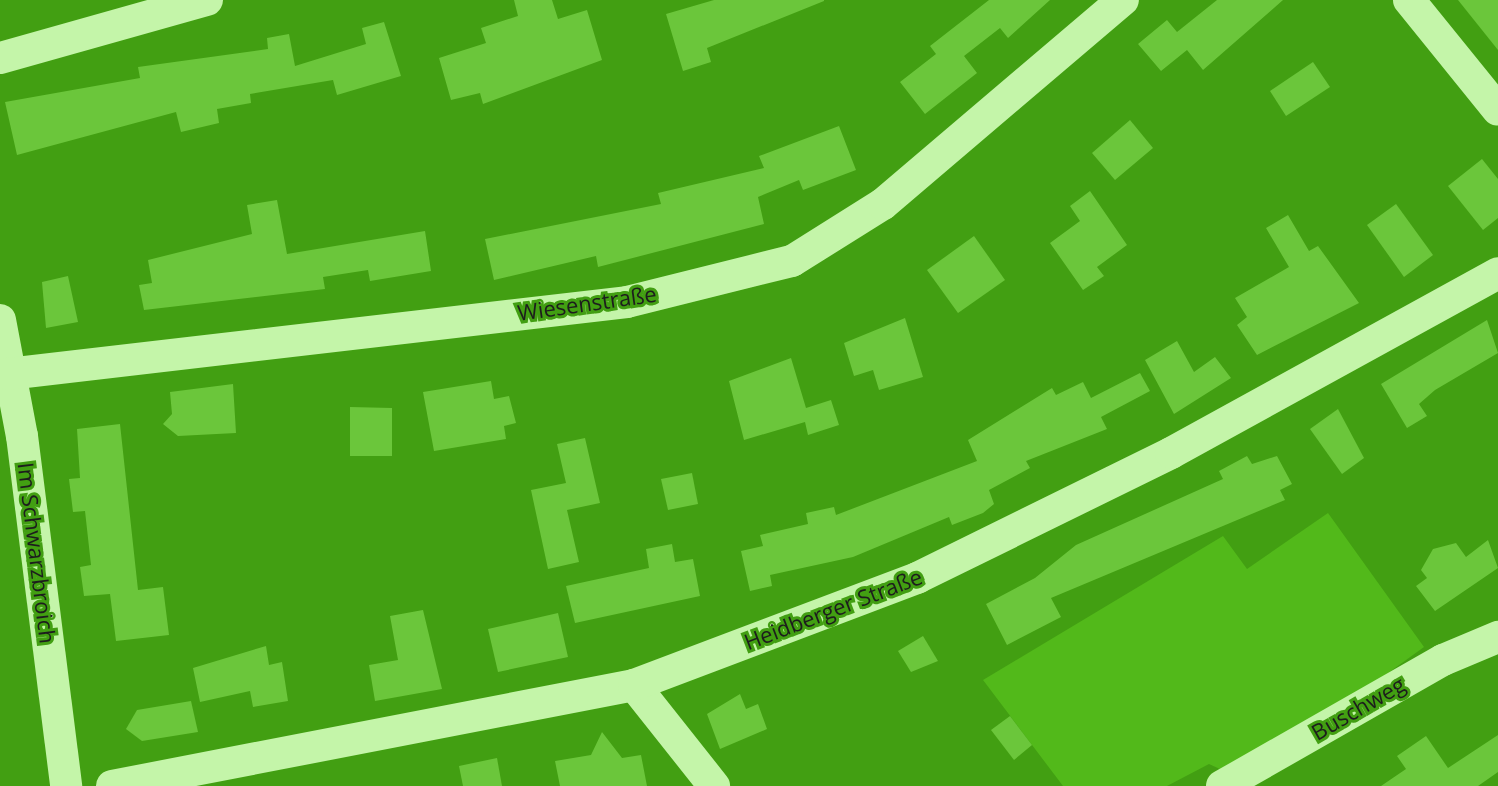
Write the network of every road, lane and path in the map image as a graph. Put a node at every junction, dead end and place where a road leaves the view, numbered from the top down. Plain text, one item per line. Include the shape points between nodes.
1 (207, 0) edge
2 (1123, 0) edge
3 (1409, 0) edge
4 (0, 58) edge
5 (1498, 110) edge
6 (1498, 273) edge
7 (0, 320) edge
8 (8, 374) junction
9 (11, 437) edge
10 (1498, 637) edge
11 (634, 685) junction
12 (66, 786) edge
13 (112, 786) edge
14 (714, 786) edge
15 (1222, 786) edge

1 - 4 street
2 - 8 street, Wiesenstraße via 883,204 792,261 627,302
3 - 5 street
6 - 11 street, Heidberger Straße via 1197,439 917,578
7 - 8 street, Im Schwarzbroich
8 - 9 street, Im Schwarzbroich
9 - 12 street, Im Schwarzbroich
10 - 15 street, Buschweg via 1443,660
11 - 13 street, Heidberger Straße
11 - 14 street

